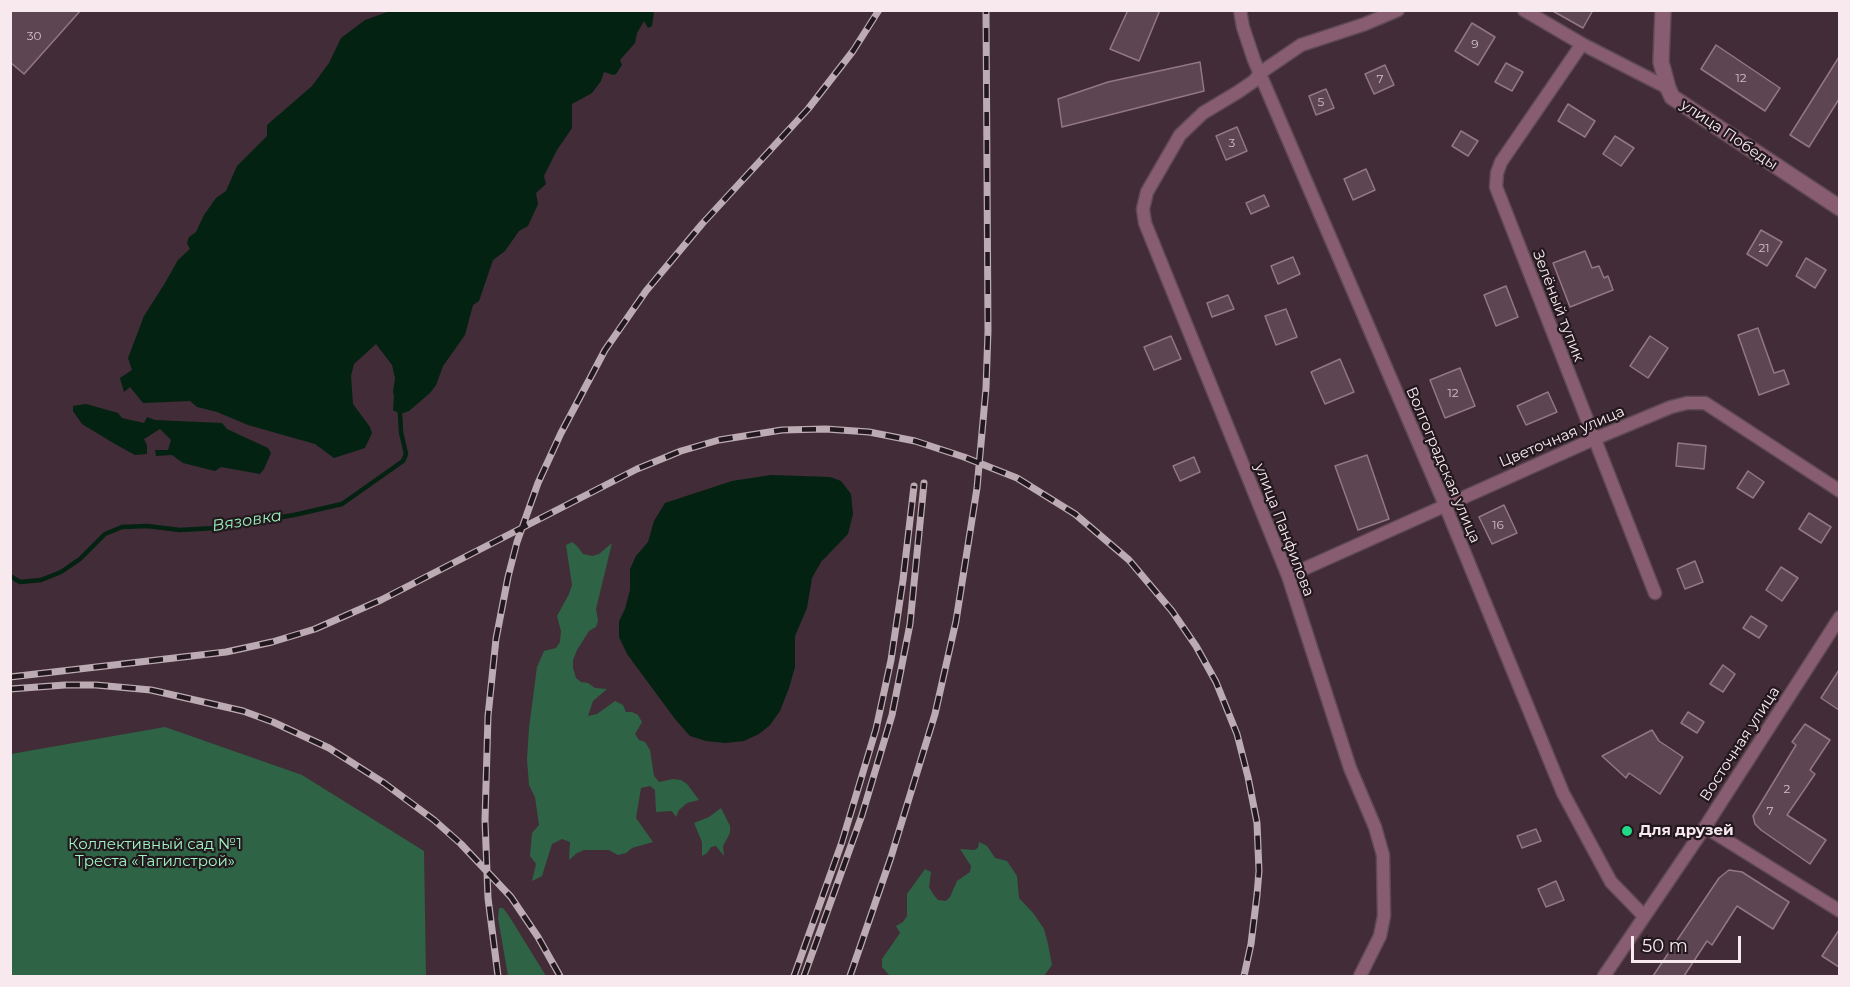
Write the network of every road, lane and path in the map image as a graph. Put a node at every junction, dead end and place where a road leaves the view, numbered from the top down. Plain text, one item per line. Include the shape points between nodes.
1 (1240, 10) edge
2 (1398, 10) edge
3 (1524, 10) edge
4 (1663, 10) edge
5 (1581, 45) junction
6 (1260, 73) junction
7 (1668, 88) junction
8 (1839, 208) edge
9 (1594, 439) junction
10 (1839, 491) edge
11 (1444, 505) junction
12 (1288, 576) junction
13 (1655, 593) dead end
14 (1839, 616) edge
15 (1705, 827) junction
16 (1839, 910) edge
17 (1644, 916) junction
18 (1360, 976) edge
19 (1604, 976) edge

1 - 6 street, Волгоградская улица via 1248,46
2 - 6 street via 1301,45
3 - 5 street, улица Победы
4 - 7 street via 1661,62
5 - 7 street, улица Победы
5 - 9 street, Зелёный тупик via 1501,162 1496,187
6 - 11 street, Волгоградская улица
6 - 12 street, улица Панфилова via 1254,81 1203,113 1180,135 1147,192 1143,209 1145,223
7 - 8 street, улица Победы via 1672,97
9 - 10 street, Цветочная улица via 1671,407 1704,403
9 - 11 street, Цветочная улица
9 - 13 street, Зелёный тупик
11 - 12 street, Цветочная улица
11 - 17 street, Волгоградская улица via 1563,793 1611,882
12 - 18 street, улица Панфилова via 1350,768 1383,855 1380,936
14 - 15 street, Восточная улица
15 - 16 street
15 - 17 street, Восточная улица
17 - 19 street, Восточная улица

